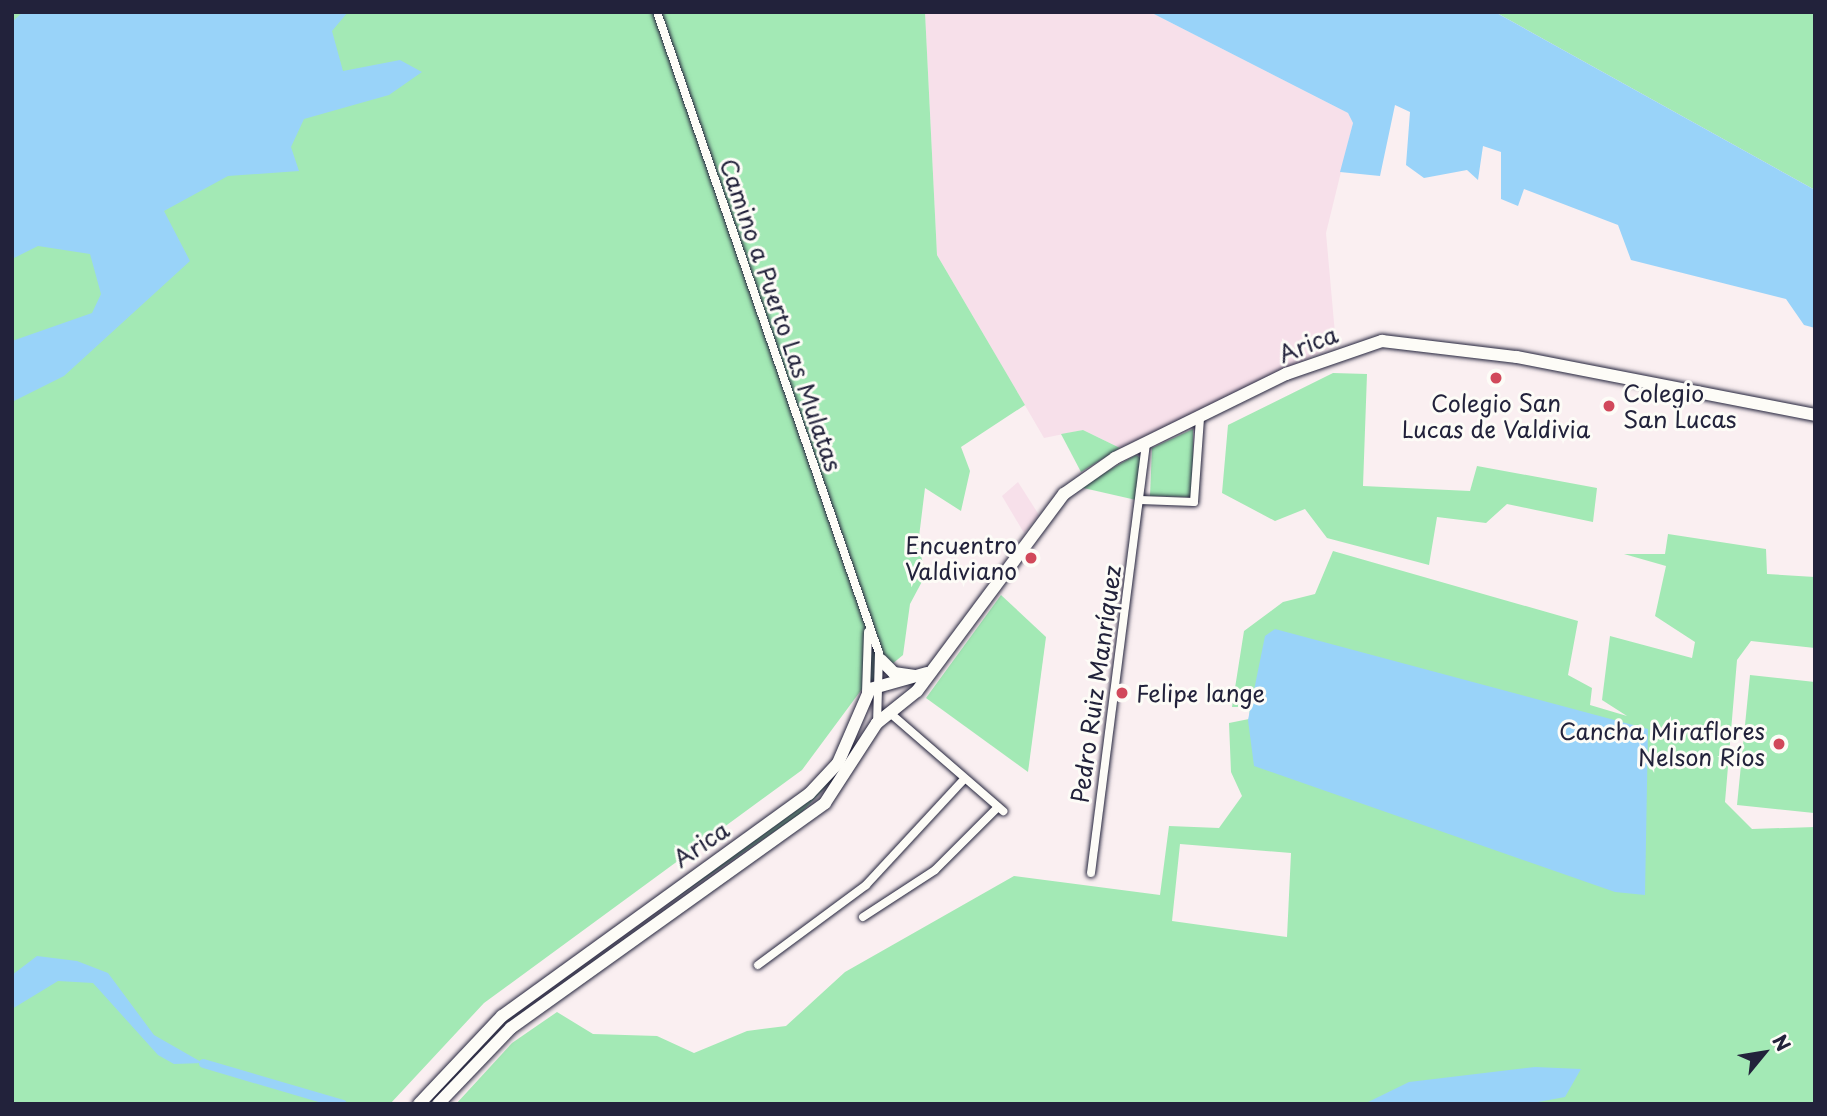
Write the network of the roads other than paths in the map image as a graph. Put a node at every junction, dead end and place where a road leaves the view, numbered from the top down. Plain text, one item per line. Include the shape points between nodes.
1 (657, 12) edge
2 (1815, 415) edge
3 (1200, 418) junction
4 (1146, 443) junction
5 (1140, 500) junction
6 (869, 629) junction
7 (881, 660) junction
8 (923, 675) junction
9 (882, 685) junction
10 (866, 694) junction
11 (890, 713) junction
12 (877, 723) junction
13 (964, 779) junction
14 (1091, 873) dead end
15 (863, 917) dead end
16 (758, 965) dead end
17 (419, 1104) edge
18 (438, 1104) edge

1 - 6 street, Camino a Puerto Las Mulatas
2 - 3 main road, Arica via 1517,357 1382,341 1286,373
3 - 4 main road, Arica
3 - 5 street via 1194,502
4 - 5 street, Pedro Ruiz Manríquez
4 - 8 main road, Arica via 1078,480
5 - 14 street, Pedro Ruiz Manríquez
6 - 7 street, Camino a Puerto Las Mulatas
6 - 10 street, Camino a Puerto Las Mulatas
7 - 8 main road via 894,673
7 - 9 street, Camino a Puerto Las Mulatas
8 - 9 main road
8 - 11 main road, Arica
9 - 10 main road
9 - 12 street, Camino a Puerto Las Mulatas
10 - 17 main road, Arica via 838,763 809,794 649,904 474,1043
11 - 12 main road, Arica
11 - 13 street
12 - 18 main road, Arica via 847,776 812,814 628,939 482,1055
13 - 15 street via 1000,809 934,870
13 - 16 street via 866,885

